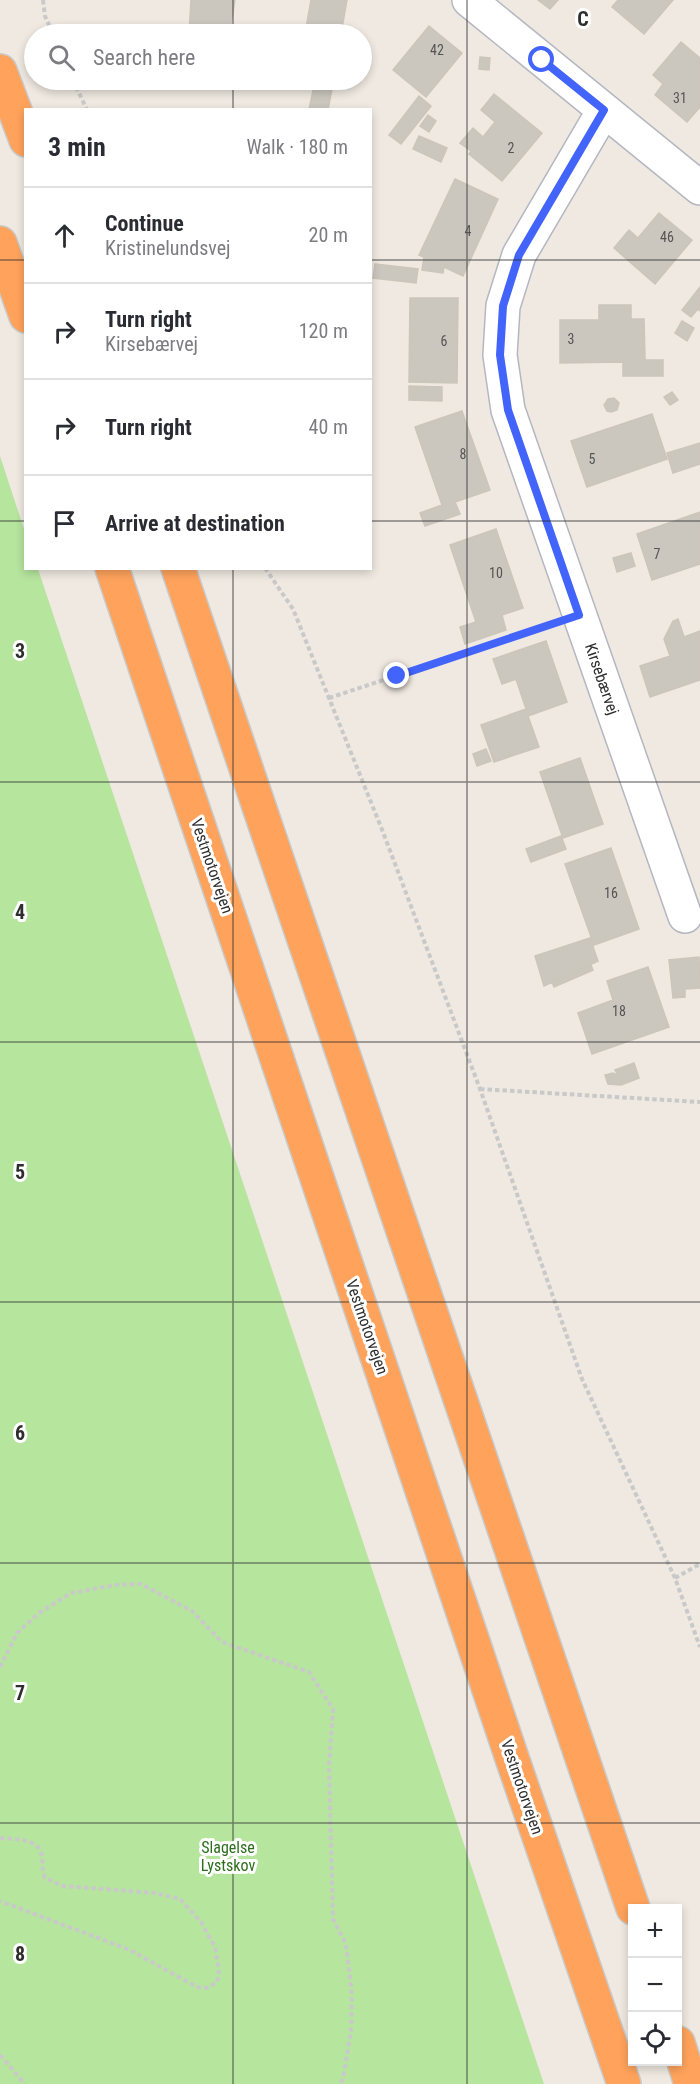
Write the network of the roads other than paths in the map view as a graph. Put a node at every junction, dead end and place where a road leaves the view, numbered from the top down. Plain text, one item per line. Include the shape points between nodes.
1 (470, 0) edge
2 (0, 71) edge
3 (604, 110) junction
4 (24, 135) edge
5 (700, 188) edge
6 (0, 243) edge
7 (0, 288) edge
8 (24, 312) edge
9 (24, 316) edge
10 (113, 570) edge
11 (179, 570) edge
12 (685, 916) dead end
13 (632, 1904) edge
14 (682, 2056) edge
15 (624, 2084) edge
16 (691, 2084) edge

1 - 3 street
2 - 4 highway
3 - 5 street
3 - 12 street, Kirsebærvej via 519,255 503,306 500,355 508,410
6 - 8 highway
7 - 9 highway
10 - 15 highway, Vestmotorvejen
11 - 13 highway
14 - 16 highway

